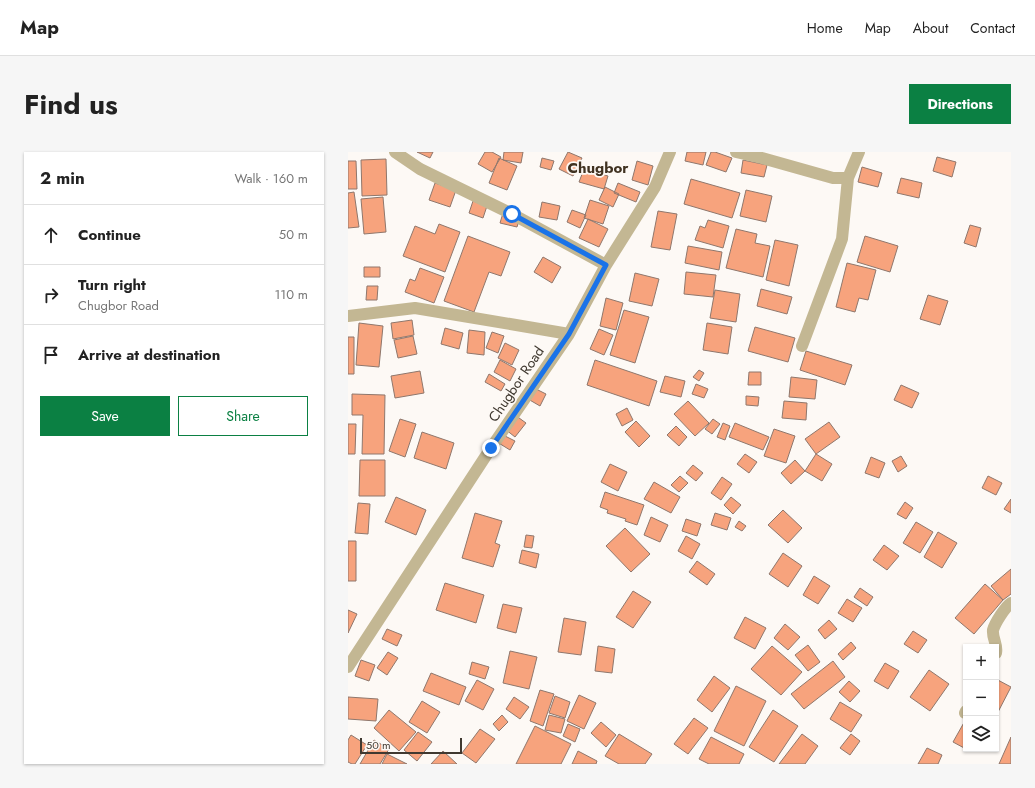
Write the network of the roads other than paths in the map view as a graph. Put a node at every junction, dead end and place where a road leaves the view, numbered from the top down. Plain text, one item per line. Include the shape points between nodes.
1 (394, 152) edge
2 (670, 152) edge
3 (736, 152) edge
4 (860, 152) edge
5 (848, 178) junction
6 (606, 265) junction
7 (348, 316) edge
8 (569, 334) junction
9 (802, 346) dead end
10 (1011, 603) edge
11 (996, 644) edge
12 (348, 667) edge

1 - 6 street via 420,169 512,214
2 - 6 street, Chugbor Road via 655,187
3 - 5 street via 833,178
4 - 5 street
5 - 9 street via 842,239
6 - 8 street, Chugbor Road
7 - 8 street via 415,308
8 - 12 street, Chugbor Road
10 - 11 street via 1006,607 993,631

